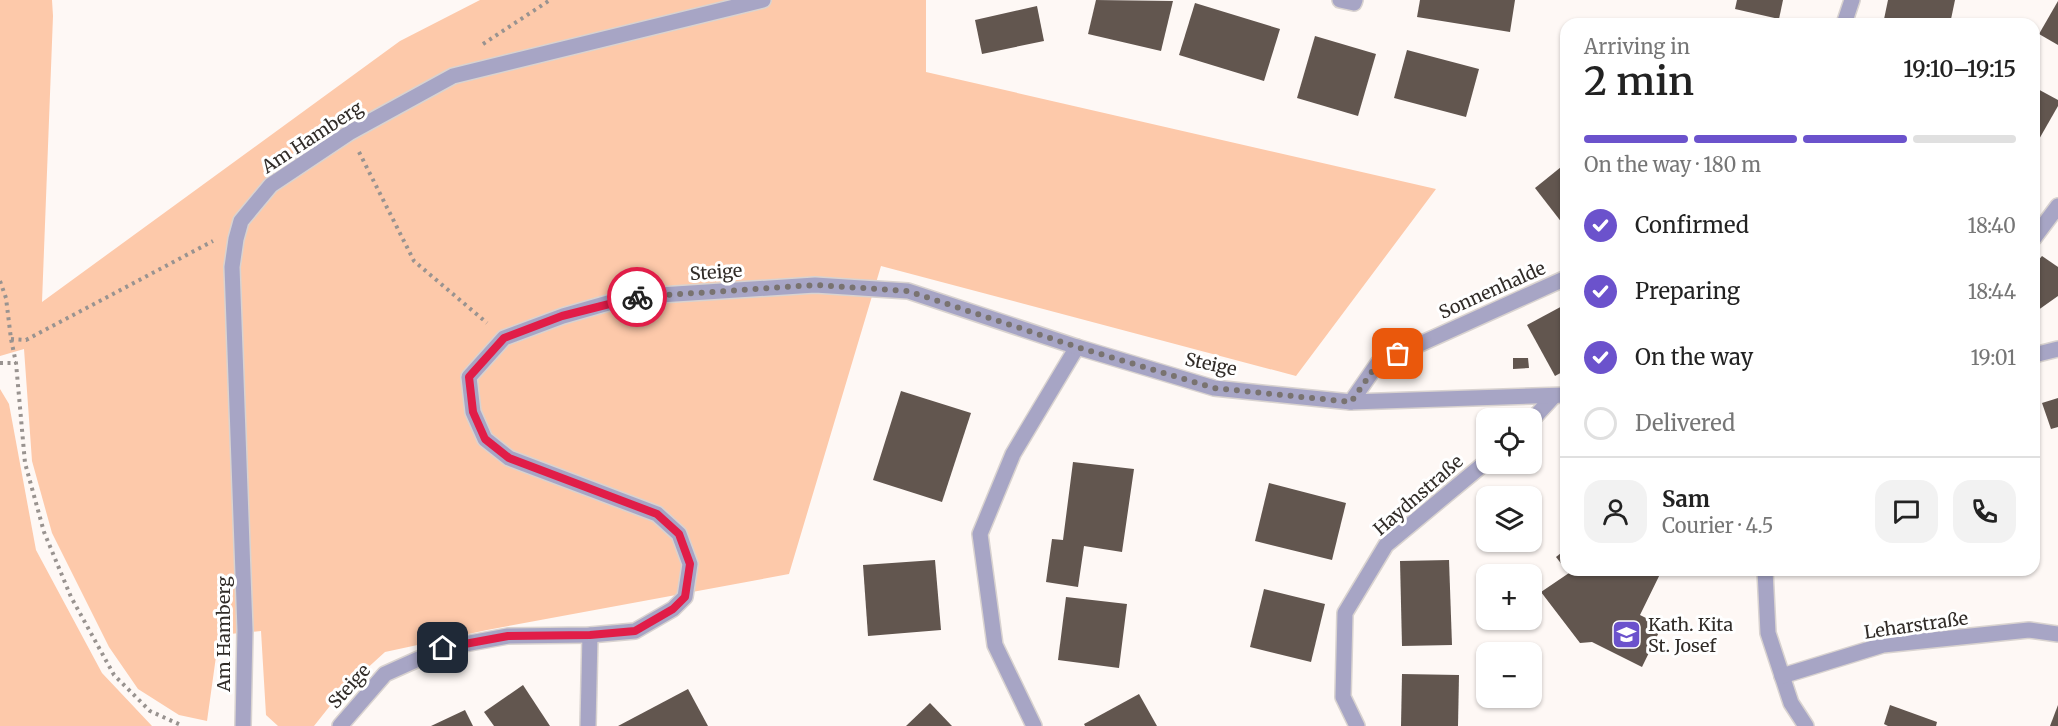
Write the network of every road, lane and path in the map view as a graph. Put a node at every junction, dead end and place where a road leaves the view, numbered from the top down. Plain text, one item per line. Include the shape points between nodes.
1 (550, 0) edge
2 (763, 0) edge
3 (1340, 0) edge
4 (1355, 0) edge
5 (1852, 0) edge
6 (1846, 18) edge
7 (476, 48) dead end
8 (349, 133) junction
9 (2058, 206) edge
10 (2040, 230) edge
11 (236, 239) junction
12 (0, 281) edge
13 (1560, 281) edge
14 (504, 338) junction
15 (11, 339) junction
16 (1077, 347) junction
17 (2058, 349) edge
18 (2040, 354) edge
19 (0, 363) edge
20 (16, 363) junction
21 (1560, 395) edge
22 (1351, 402) junction
23 (1542, 411) edge
24 (1476, 470) edge
25 (1765, 576) edge
26 (2058, 634) edge
27 (590, 635) junction
28 (1782, 676) junction
29 (183, 726) edge
30 (243, 726) edge
31 (340, 726) edge
32 (588, 726) edge
33 (1034, 726) edge
34 (1357, 726) edge
35 (1806, 726) edge

1 - 7 path
2 - 8 street, Am Hamberg via 453,76
3 - 4 street
5 - 6 street
8 - 11 street, Am Hamberg via 271,185 241,221
8 - 14 path via 414,261
9 - 10 street
11 - 15 path via 219,238 26,340
11 - 30 street, Am Hamberg via 232,267 245,630
12 - 15 path
13 - 22 street, Sonnenhalde via 1378,363
14 - 16 street, Steige via 629,297 815,285 908,291
14 - 27 street, Steige via 469,377 473,412 485,439 509,458 657,514 679,534 690,564 685,597 673,609 635,631
15 - 20 path
16 - 22 street, Steige via 1214,388
16 - 33 street via 1013,454 980,534 995,645
17 - 18 street
19 - 20 path
20 - 29 path via 25,463 44,532 71,597 114,675 150,711
21 - 22 street, Steige
21 - 23 street
24 - 34 street, Haydnstraße via 1386,545 1345,614 1342,697
25 - 28 street via 1768,633
26 - 28 street, Leharstraße via 2029,630 1883,645
27 - 31 street, Steige via 508,636 443,648 385,674
27 - 32 street
28 - 35 street via 1791,703

